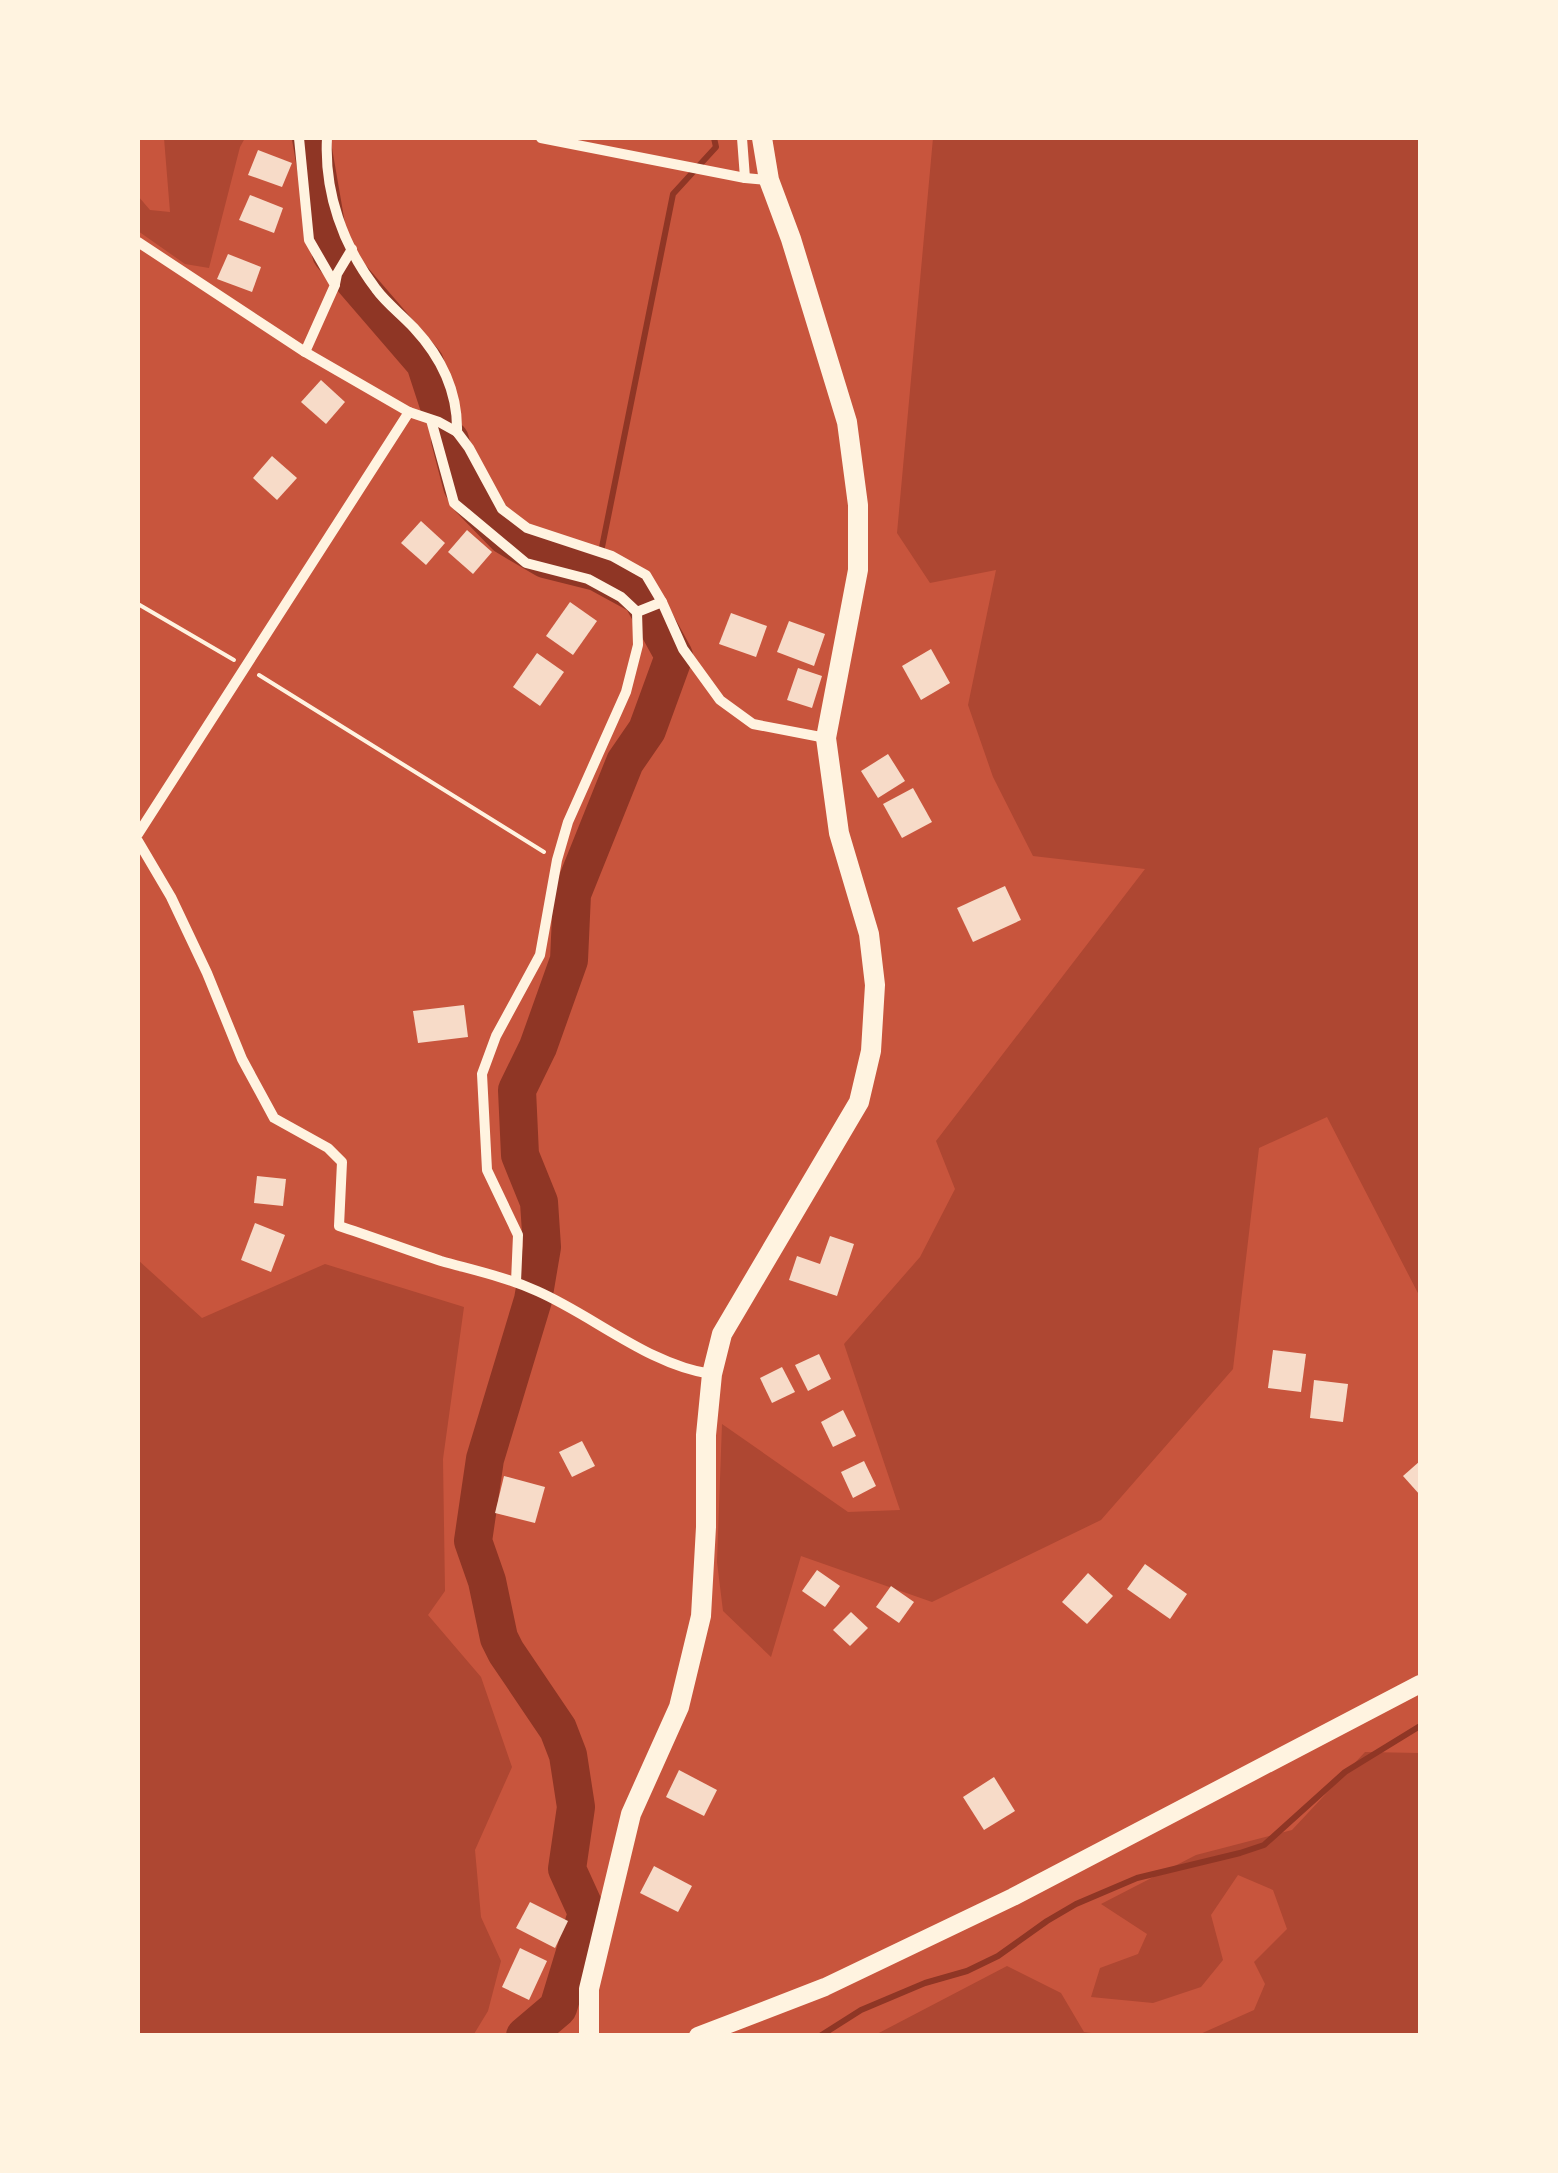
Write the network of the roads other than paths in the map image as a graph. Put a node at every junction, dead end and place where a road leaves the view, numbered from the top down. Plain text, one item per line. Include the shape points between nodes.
1 (299, 138) edge
2 (327, 138) edge
3 (540, 138) edge
4 (742, 138) edge
5 (762, 138) edge
6 (745, 178) junction
7 (770, 180) junction
8 (138, 242) edge
9 (349, 253) junction
10 (336, 280) junction
11 (305, 352) junction
12 (409, 412) junction
13 (431, 420) junction
14 (457, 432) junction
15 (659, 603) junction
16 (639, 611) junction
17 (826, 738) junction
18 (138, 834) edge
19 (138, 842) edge
20 (521, 1284) junction
21 (712, 1374) junction
22 (1420, 1684) edge
23 (589, 2036) edge
24 (698, 2036) edge

1 - 10 street via 309,240
2 - 9 street via 338,226
3 - 6 street
4 - 6 street
5 - 7 main road
6 - 7 street
7 - 17 main road via 847,422 858,504 858,570
8 - 11 street
9 - 10 street
9 - 14 street via 444,367
10 - 11 street
11 - 12 street
12 - 13 street
12 - 18 street
13 - 14 street
13 - 16 street via 454,503 526,562 588,579
14 - 15 street via 502,509 527,528 612,556 646,576
15 - 16 street
15 - 17 street via 720,700 752,724
16 - 20 street via 626,692 557,860 540,955 482,1074 487,1170 518,1236
17 - 21 main road via 839,833 868,934 875,986 871,1052 859,1102 722,1334
19 - 20 street via 171,897 274,1118 342,1162 338,1226
20 - 21 street via 691,1371
21 - 23 main road via 701,1616 680,1706 631,1814 588,1989
22 - 24 main road via 1013,1897 825,1986

